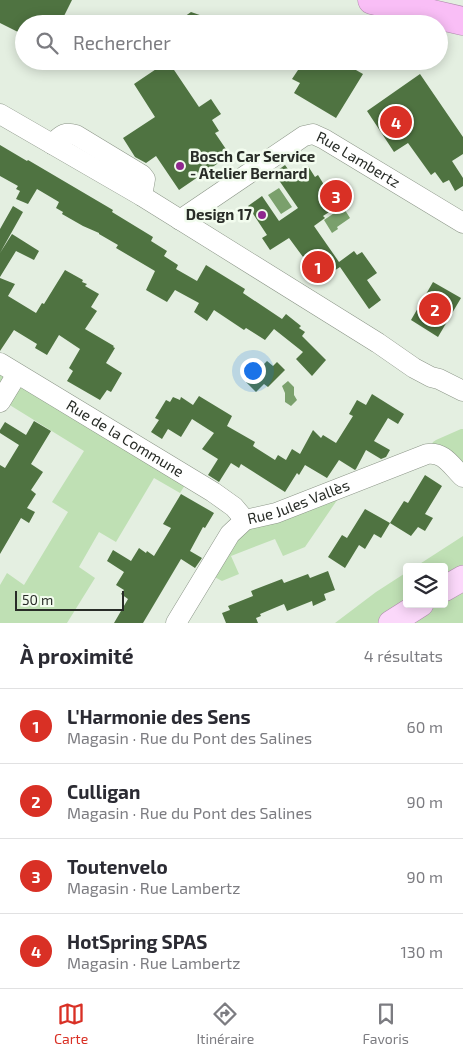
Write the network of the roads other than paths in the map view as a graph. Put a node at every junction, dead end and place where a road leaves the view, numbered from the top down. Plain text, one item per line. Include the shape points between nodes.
1 (372, 0) edge
2 (437, 15) edge
3 (448, 18) edge
4 (463, 21) edge
5 (0, 114) edge
6 (180, 220) junction
7 (463, 223) edge
8 (0, 363) edge
9 (17, 374) junction
10 (463, 375) edge
11 (439, 379) junction
12 (463, 391) edge
13 (0, 402) edge
14 (463, 477) edge
15 (245, 520) junction
16 (463, 578) edge
17 (448, 587) edge
18 (414, 608) edge
19 (176, 623) edge
20 (391, 623) edge

1 - 2 highway
3 - 4 highway
5 - 6 street
6 - 7 street, Rue Lambertz via 304,136 313,134
6 - 11 street via 378,342 414,368
8 - 9 street, Rue de la Commune
9 - 13 street
9 - 15 street, Rue de la Commune via 213,492 234,507
10 - 11 street
11 - 12 street
14 - 15 street, Rue Jules Vallès via 450,462 432,453 426,454 276,513
15 - 19 street, Rue Jules Vallès via 230,534
16 - 17 main road
18 - 20 main road

